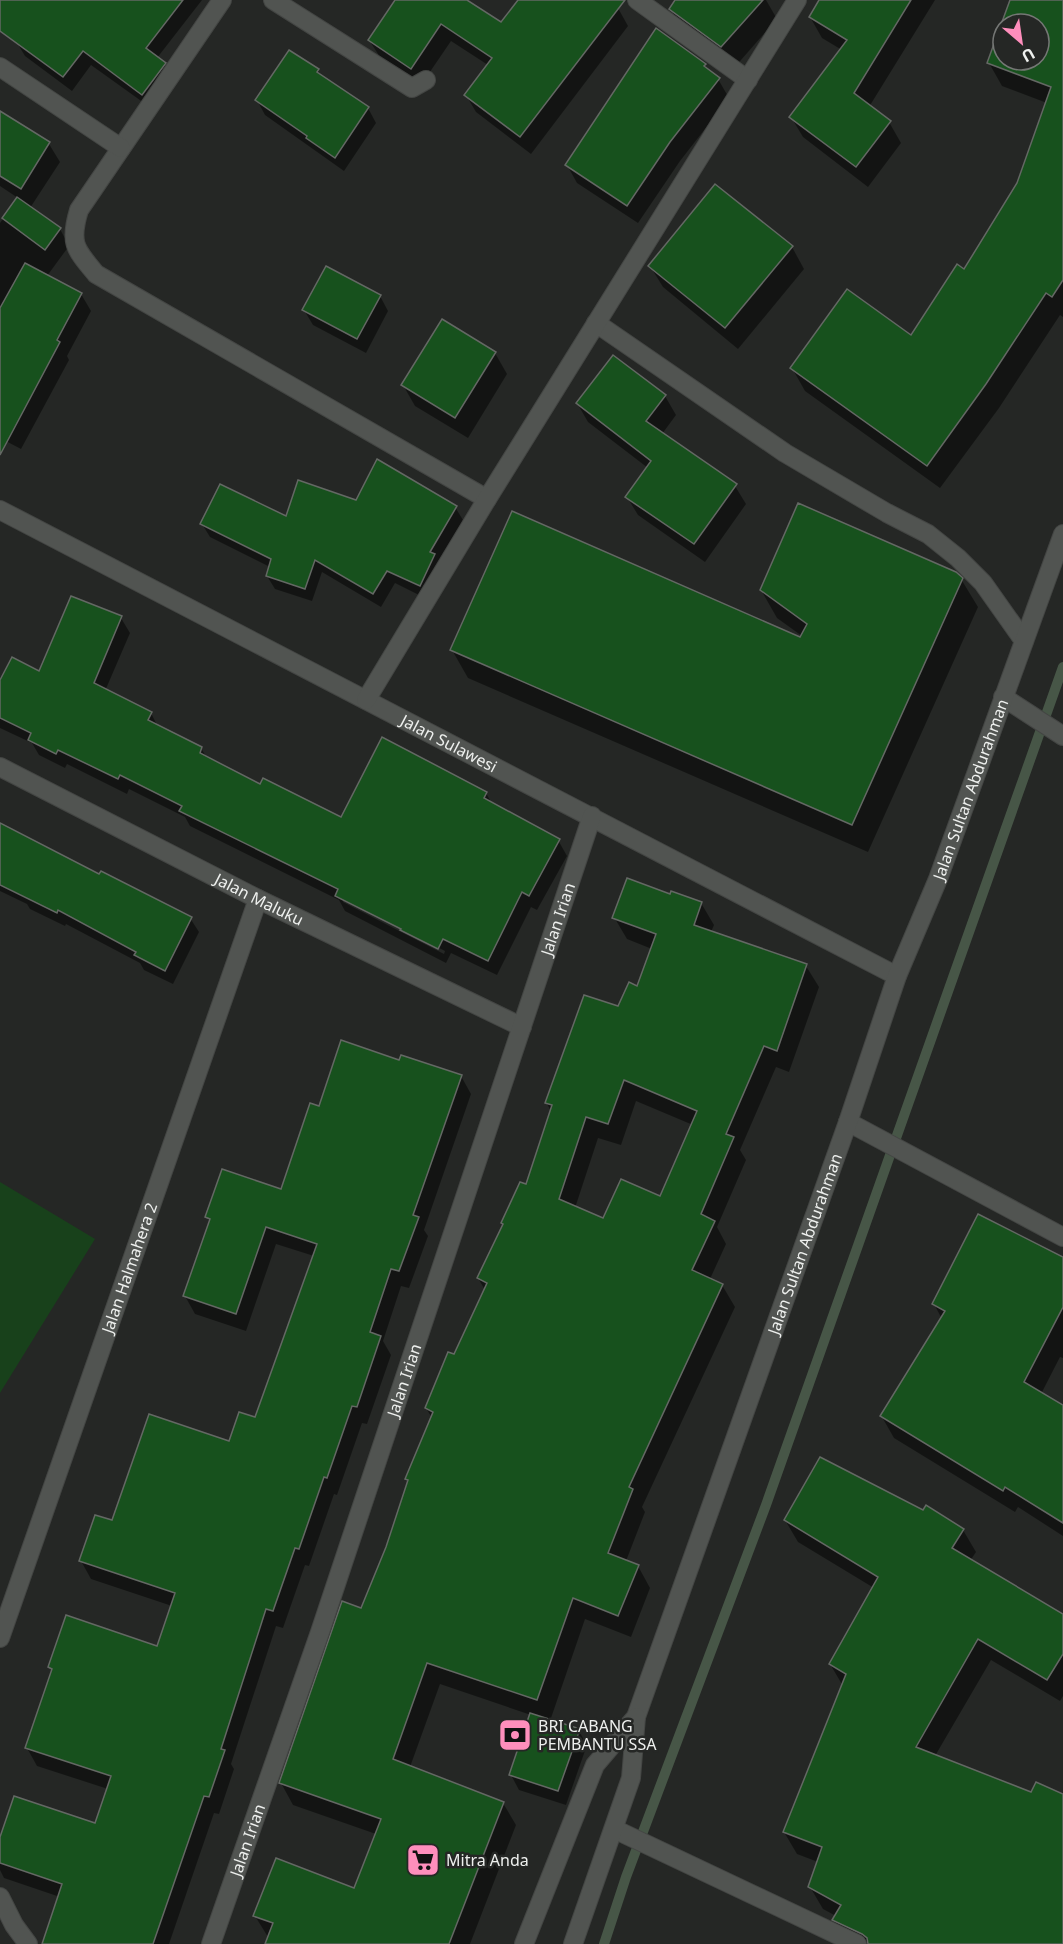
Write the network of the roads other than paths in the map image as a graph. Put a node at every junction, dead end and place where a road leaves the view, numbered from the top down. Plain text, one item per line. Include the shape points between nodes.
1 (222, 0) edge
2 (273, 0) edge
3 (637, 0) edge
4 (797, 0) edge
5 (0, 67) edge
6 (426, 80) dead end
7 (748, 80) junction
8 (121, 148) junction
9 (597, 323) junction
10 (488, 499) junction
11 (0, 510) edge
12 (1063, 534) edge
13 (1024, 641) junction
14 (1004, 698) junction
15 (366, 700) junction
16 (1063, 736) edge
17 (0, 767) edge
18 (592, 816) junction
19 (258, 899) junction
20 (897, 976) junction
21 (522, 1027) junction
22 (848, 1122) junction
23 (1063, 1237) edge
24 (0, 1638) edge
25 (636, 1717) junction
26 (615, 1830) junction
27 (0, 1897) edge
28 (28, 1944) edge
29 (211, 1944) edge
30 (524, 1944) edge
31 (573, 1944) edge
32 (857, 1944) edge

1 - 8 street
2 - 6 street via 412,88
3 - 7 street
4 - 7 street
5 - 8 street
7 - 9 street
8 - 10 street via 79,210 73,230 78,252 96,274
9 - 10 street
9 - 13 street via 785,453 928,534 982,583
10 - 15 street
11 - 15 street, Jalan Sulawesi
12 - 13 street, Jalan Sultan Abdurahman
13 - 14 street, Jalan Sultan Abdurahman
14 - 16 street
14 - 20 street, Jalan Sultan Abdurahman via 938,879
15 - 18 street, Jalan Sulawesi
17 - 19 street, Jalan Maluku
18 - 20 street, Jalan Sulawesi
18 - 21 street, Jalan Irian
19 - 21 street, Jalan Maluku
19 - 24 street, Jalan Halmahera 2
20 - 22 street, Jalan Sultan Abdurahman
21 - 29 street, Jalan Irian via 320,1632
22 - 23 street
22 - 25 street, Jalan Sultan Abdurahman
25 - 26 street via 631,1779
25 - 30 street, Jalan Sultan Abdurahman via 595,1765
26 - 31 street
26 - 32 street
27 - 28 street

